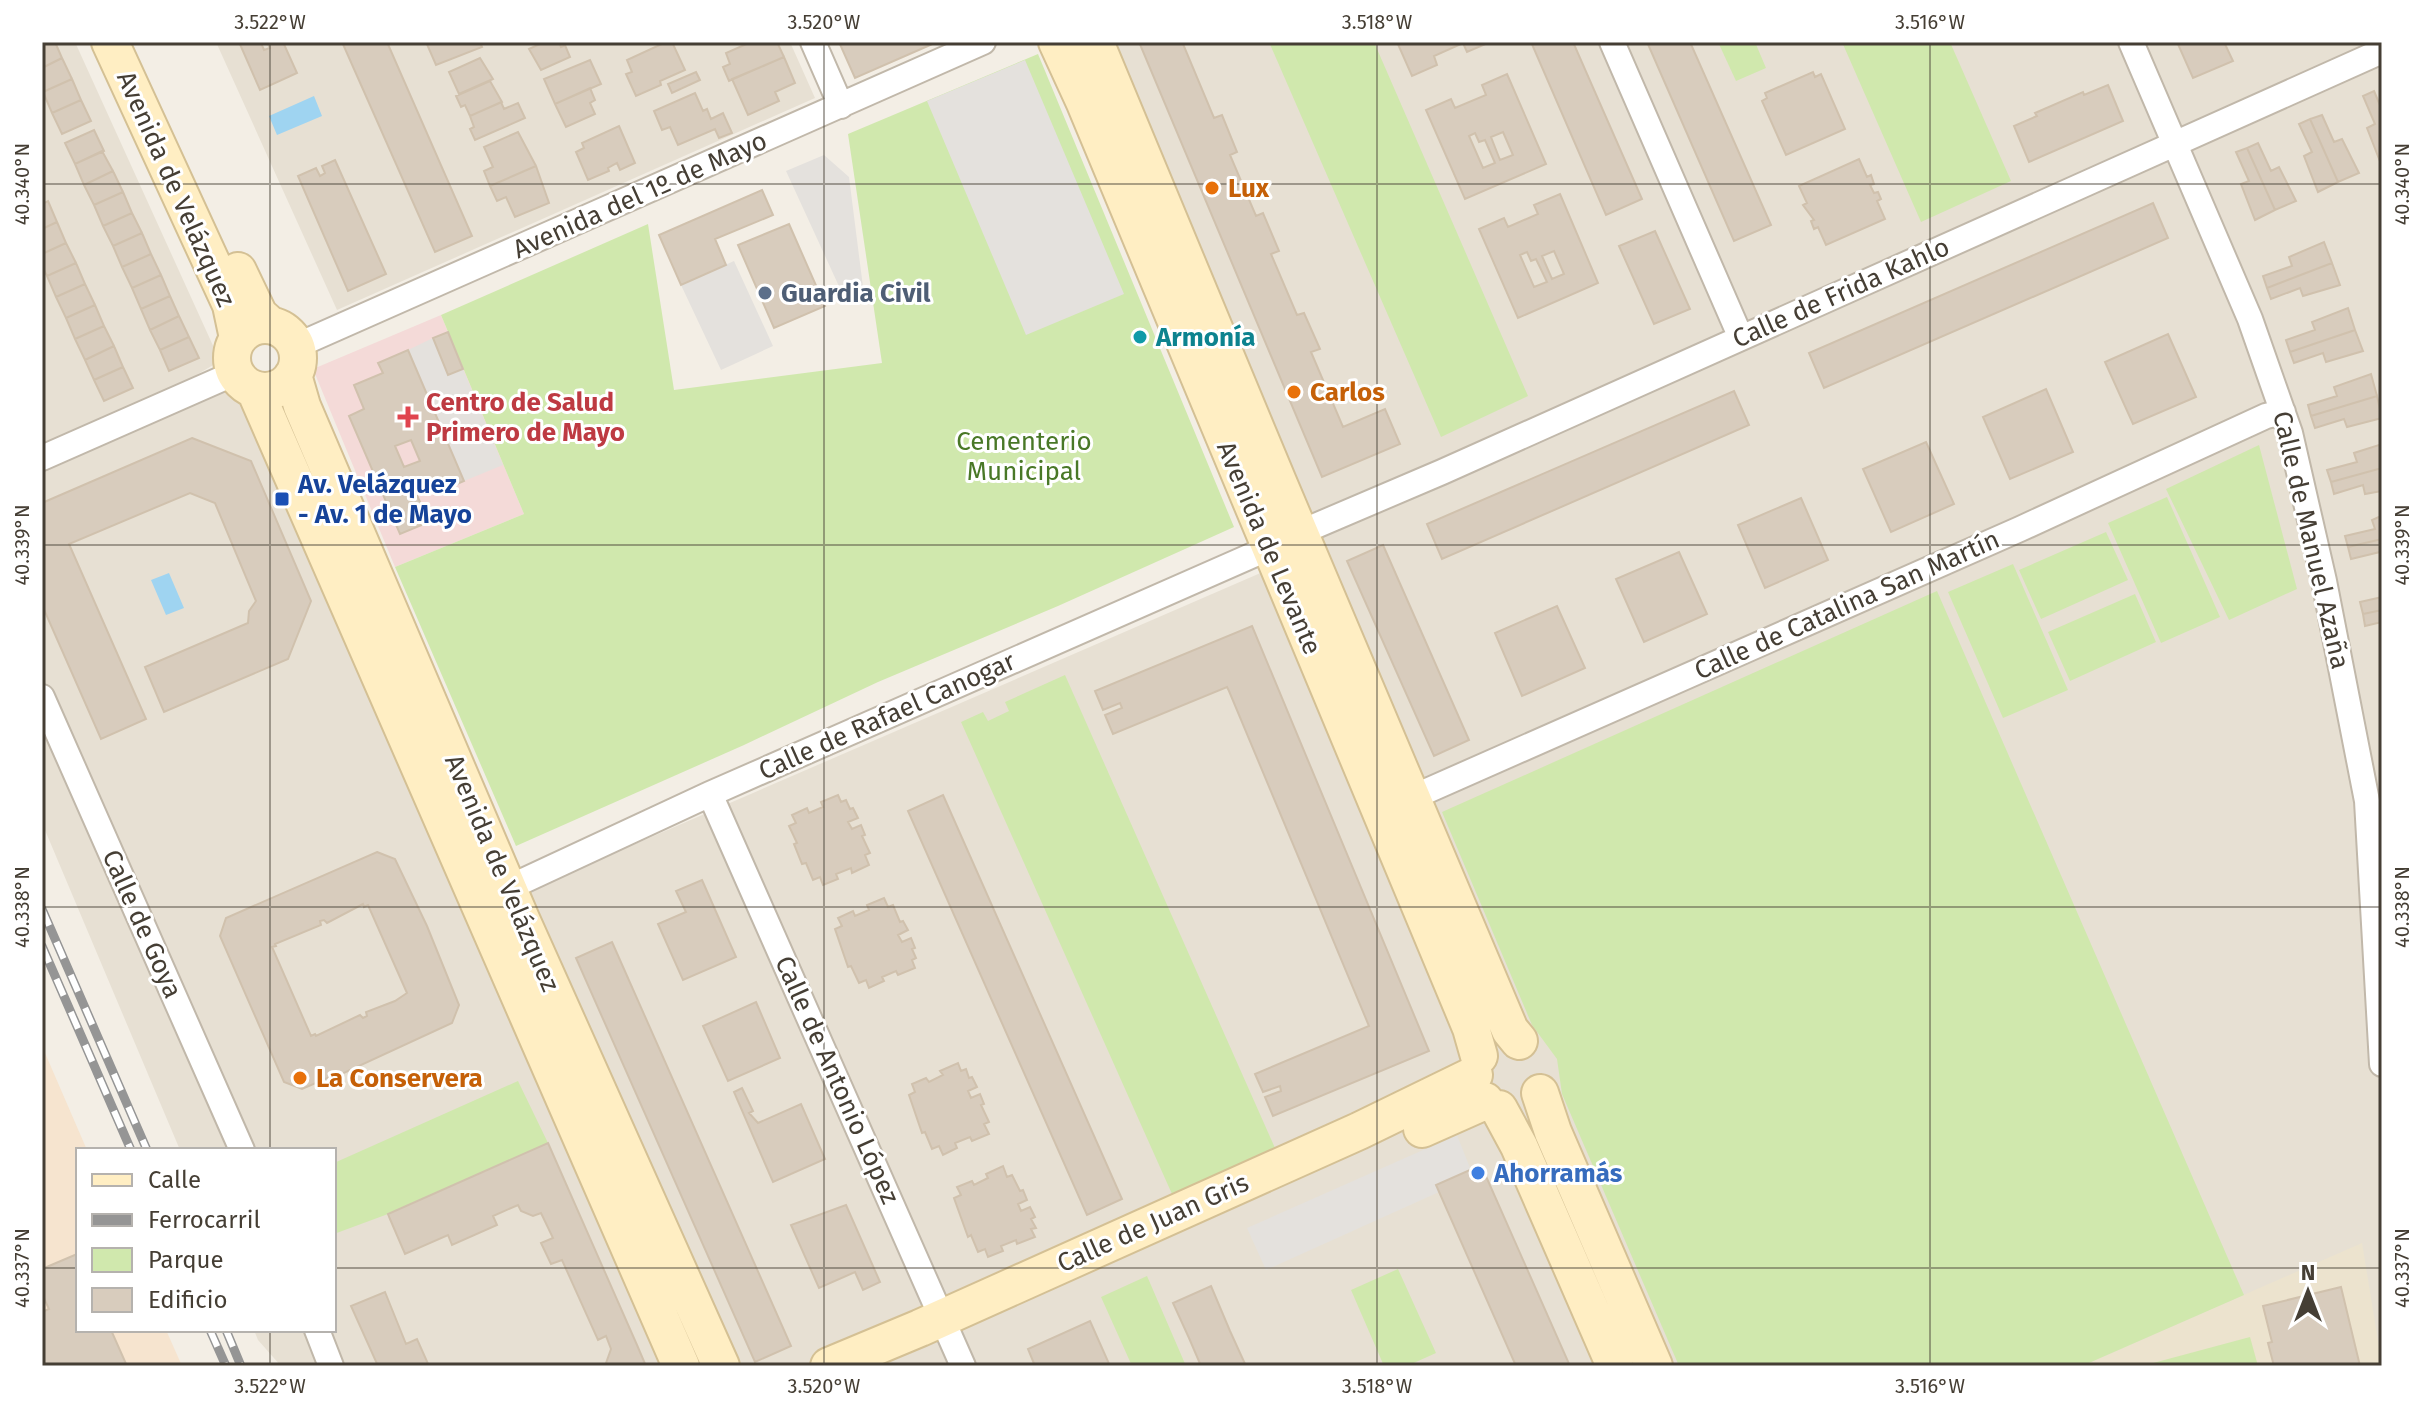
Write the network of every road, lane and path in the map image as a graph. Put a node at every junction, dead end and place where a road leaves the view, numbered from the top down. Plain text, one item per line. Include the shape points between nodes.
1 (110, 42) edge
2 (134, 42) edge
3 (813, 42) edge
4 (983, 42) edge
5 (1057, 42) edge
6 (1095, 42) edge
7 (1612, 42) edge
8 (2131, 42) edge
9 (2382, 51) edge
10 (841, 106) junction
11 (2175, 143) junction
12 (1741, 338) junction
13 (264, 358) junction
14 (2283, 412) junction
15 (42, 458) edge
16 (1284, 540) junction
17 (42, 697) edge
18 (710, 794) junction
19 (1411, 798) junction
20 (508, 888) junction
21 (1519, 1041) junction
22 (2382, 1064) edge
23 (1484, 1085) junction
24 (1540, 1093) junction
25 (241, 1148) edge
26 (318, 1332) edge
27 (951, 1340) edge
28 (331, 1366) edge
29 (681, 1366) edge
30 (721, 1366) edge
31 (829, 1366) edge
32 (877, 1366) edge
33 (1615, 1366) edge
34 (1654, 1366) edge

1 - 13 street, Avenida de Velázquez via 231,305
2 - 13 street, Avenida de Velázquez via 259,315
3 - 10 street
4 - 10 street, Avenida del 1º de Mayo
5 - 16 street, Avenida de Levante
6 - 16 street, Avenida de Levante
7 - 12 street
8 - 11 street, Calle de Manuel Azaña
9 - 11 street, Calle de Frida Kahlo
10 - 13 street, Avenida del 1º de Mayo
11 - 12 street, Calle de Frida Kahlo
11 - 14 street, Calle de Manuel Azaña via 2250,319
12 - 16 street, Calle de Frida Kahlo
13 - 15 street, Avenida del 1º de Mayo
13 - 20 street, Avenida de Velázquez via 302,406
13 - 29 street, Avenida de Velázquez
14 - 19 street, Calle de Catalina San Martín
14 - 22 street, Calle de Manuel Azaña via 2324,581 2367,801
16 - 18 street, Calle de Rafael Canogar
16 - 19 street, Avenida de Levante
16 - 23 street, Avenida de Levante via 1471,1028
17 - 25 street, Calle de Goya
18 - 20 street, Calle de Rafael Canogar
18 - 27 street, Calle de Antonio López
19 - 21 street, Avenida de Levante
20 - 30 street, Avenida de Velázquez
21 - 23 street via 1490,1046
21 - 24 street via 1534,1050 1544,1067
23 - 24 street via 1511,1111
23 - 27 street, Calle de Juan Gris via 1372,1125
23 - 33 street, Avenida de Levante via 1519,1146
24 - 34 street
26 - 28 street
27 - 31 street, Calle de Juan Gris
27 - 32 street, Calle de Juan Gris

